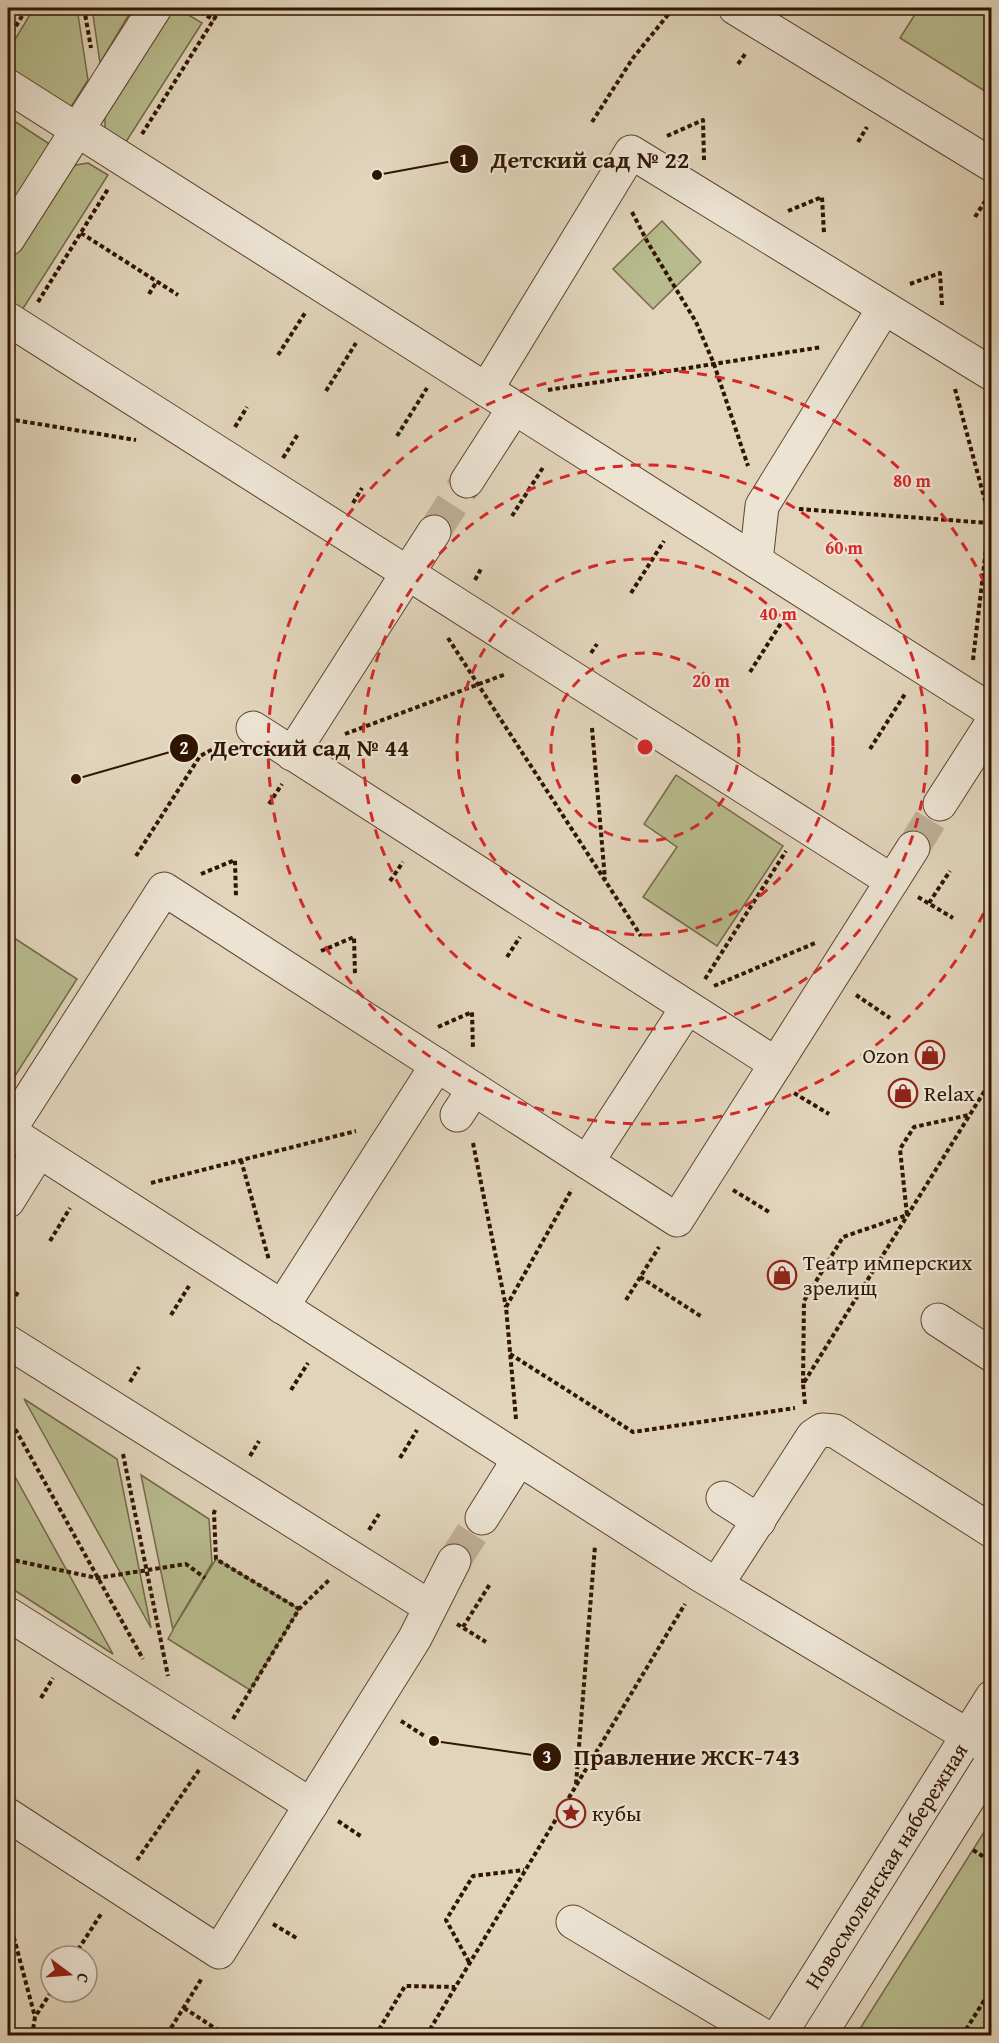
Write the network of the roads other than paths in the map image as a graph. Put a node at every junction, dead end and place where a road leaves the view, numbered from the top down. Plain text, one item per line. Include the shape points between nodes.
1 (154, 8) edge
2 (753, 12) edge
3 (8, 86) edge
4 (77, 130) junction
5 (992, 165) edge
6 (8, 239) edge
7 (884, 308) junction
8 (8, 319) edge
9 (992, 374) edge
10 (499, 398) junction
11 (467, 481) tunnel mouth
12 (434, 532) tunnel mouth
13 (756, 561) junction
14 (408, 573) junction
15 (980, 704) edge
16 (992, 723) edge
17 (253, 728) road end
18 (292, 754) junction
19 (940, 804) tunnel mouth
20 (913, 848) tunnel mouth
21 (892, 881) junction
22 (692, 1000) junction
23 (437, 1065) junction
24 (772, 1070) junction
25 (8, 1132) edge
26 (39, 1151) junction
27 (588, 1162) junction
28 (8, 1201) edge
29 (282, 1307) junction
30 (938, 1320) dead end
31 (8, 1342) edge
32 (992, 1355) edge
33 (519, 1459) junction
34 (723, 1498) dead end
35 (482, 1518) tunnel mouth
36 (759, 1521) junction
37 (992, 1530) edge
38 (454, 1561) tunnel mouth
39 (710, 1580) junction
40 (430, 1607) junction
41 (8, 1614) edge
42 (992, 1697) edge
43 (979, 1743) edge
44 (992, 1761) edge
45 (311, 1805) junction
46 (10, 1822) edge
47 (573, 1922) dead end
48 (764, 2036) edge
49 (779, 2036) edge
50 (819, 2036) edge

1 - 4 street
2 - 5 street
3 - 4 street
4 - 6 street
4 - 10 street
7 - 9 street
7 - 10 street via 631,152
7 - 13 street via 762,506
8 - 14 street
10 - 11 street
10 - 13 street
12 - 14 street
13 - 15 street
14 - 18 street
14 - 21 street
16 - 19 street
17 - 18 street
18 - 22 street
20 - 21 street
21 - 24 street
22 - 24 street
22 - 27 street
23 - 25 street via 164,890 52,1086
23 - 27 street via 465,1102
23 - 29 street
24 - 27 street via 677,1220
25 - 26 street
26 - 28 street
26 - 29 street
29 - 33 street
30 - 32 street
31 - 40 street
33 - 35 street
33 - 39 street
34 - 36 street
36 - 37 street via 813,1436 822,1430 835,1431
36 - 39 street
38 - 40 street
39 - 43 street
40 - 45 street via 415,1638
41 - 45 street
42 - 43 street, Новосмоленская набережная
43 - 49 street, Новосмоленская набережная
44 - 50 street, Новосмоленская набережная
45 - 46 street via 219,1952
47 - 48 street

